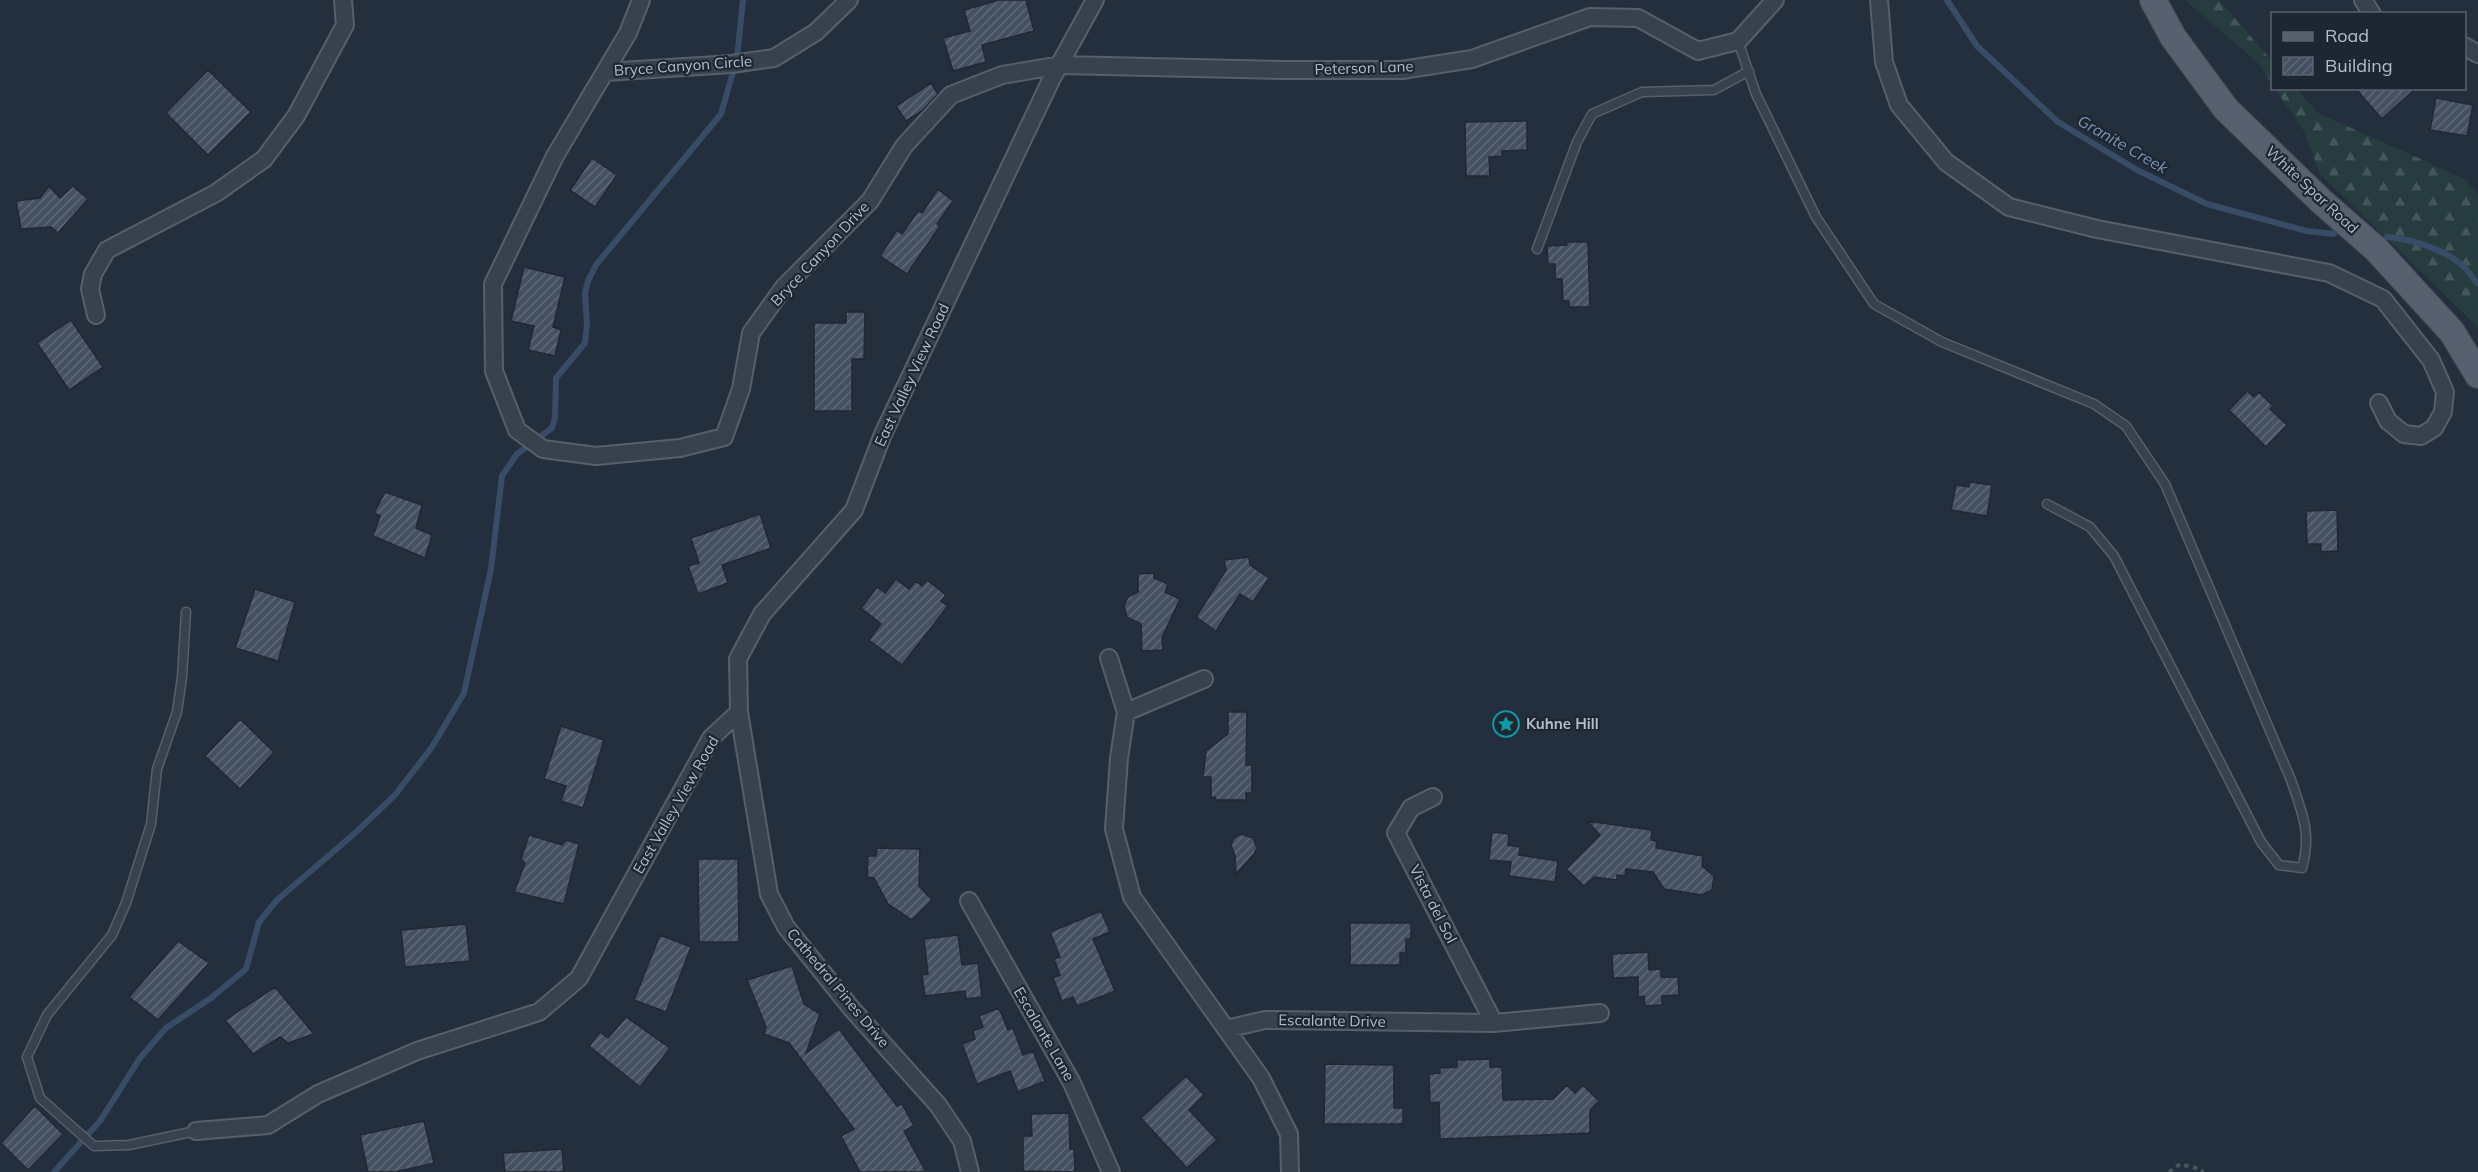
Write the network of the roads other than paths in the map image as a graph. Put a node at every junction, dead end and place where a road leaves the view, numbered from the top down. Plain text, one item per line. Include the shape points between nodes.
1 (343, 0) edge
2 (642, 0) edge
3 (849, 0) edge
4 (1095, 0) edge
5 (1775, 0) edge
6 (1879, 0) edge
7 (2153, 0) edge
8 (1738, 41) junction
9 (1061, 65) junction
10 (1749, 71) junction
11 (605, 72) junction
12 (1537, 249) dead end
13 (96, 315) dead end
14 (2478, 375) edge
15 (2379, 403) dead end
16 (2047, 504) dead end
17 (186, 612) dead end
18 (1109, 658) dead end
19 (1204, 679) dead end
20 (739, 712) junction
21 (1126, 712) junction
22 (1433, 797) dead end
23 (969, 901) dead end
24 (1600, 1013) dead end
25 (1494, 1023) junction
26 (1226, 1029) junction
27 (196, 1131) joint
28 (970, 1172) edge
29 (1111, 1172) edge
30 (1290, 1172) edge

1 - 13 street via 345,25 296,116 264,159 216,193 107,250 93,274 90,289
2 - 11 street, Bryce Canyon Drive
3 - 11 street, Bryce Canyon Circle via 816,32 774,58
4 - 9 street
5 - 8 street
6 - 15 street via 1884,62 1899,105 1946,162 2009,207 2329,273 2383,299 2432,360 2445,392 2439,420 2421,436 2404,434 2388,421
7 - 14 main road, White Spar Road via 2173,37 2226,109 2376,249 2452,332
8 - 9 street, Peterson Lane via 1698,51 1638,18 1590,17 1472,58 1402,70
8 - 10 lane
9 - 11 street, Bryce Canyon Drive via 1002,75 951,95 904,146 870,201 784,287 751,333 741,389 724,436 680,448 596,456 543,449 517,430 494,371 493,284 555,156
9 - 20 street, East Valley View Road via 883,434 854,510 762,614 738,659
10 - 12 lane via 1714,90 1642,92 1592,114 1577,142
10 - 16 lane via 1756,94 1816,217 1875,304 1942,342 2094,404 2126,426 2165,484 2290,780 2304,818 2307,848 2302,868 2279,865 2261,842 2114,556 2090,527
17 - 27 lane via 177,712 157,769 151,824 126,903 112,935 47,1015 27,1057 40,1098 94,1146 129,1145
18 - 21 street
19 - 21 street
20 - 27 street, East Valley View Road via 711,738 579,978 539,1012 417,1051 318,1094 268,1125
20 - 28 street, Cathedral Pines Drive via 769,894 786,927 852,1009 938,1105 962,1141
21 - 26 street via 1113,829 1132,897
22 - 25 street, Vista del Sol via 1411,808 1396,833
23 - 29 street, Escalante Lane via 1072,1083
24 - 25 street, Escalante Drive
25 - 26 street, Escalante Drive via 1265,1020
26 - 30 street via 1261,1078 1289,1134

